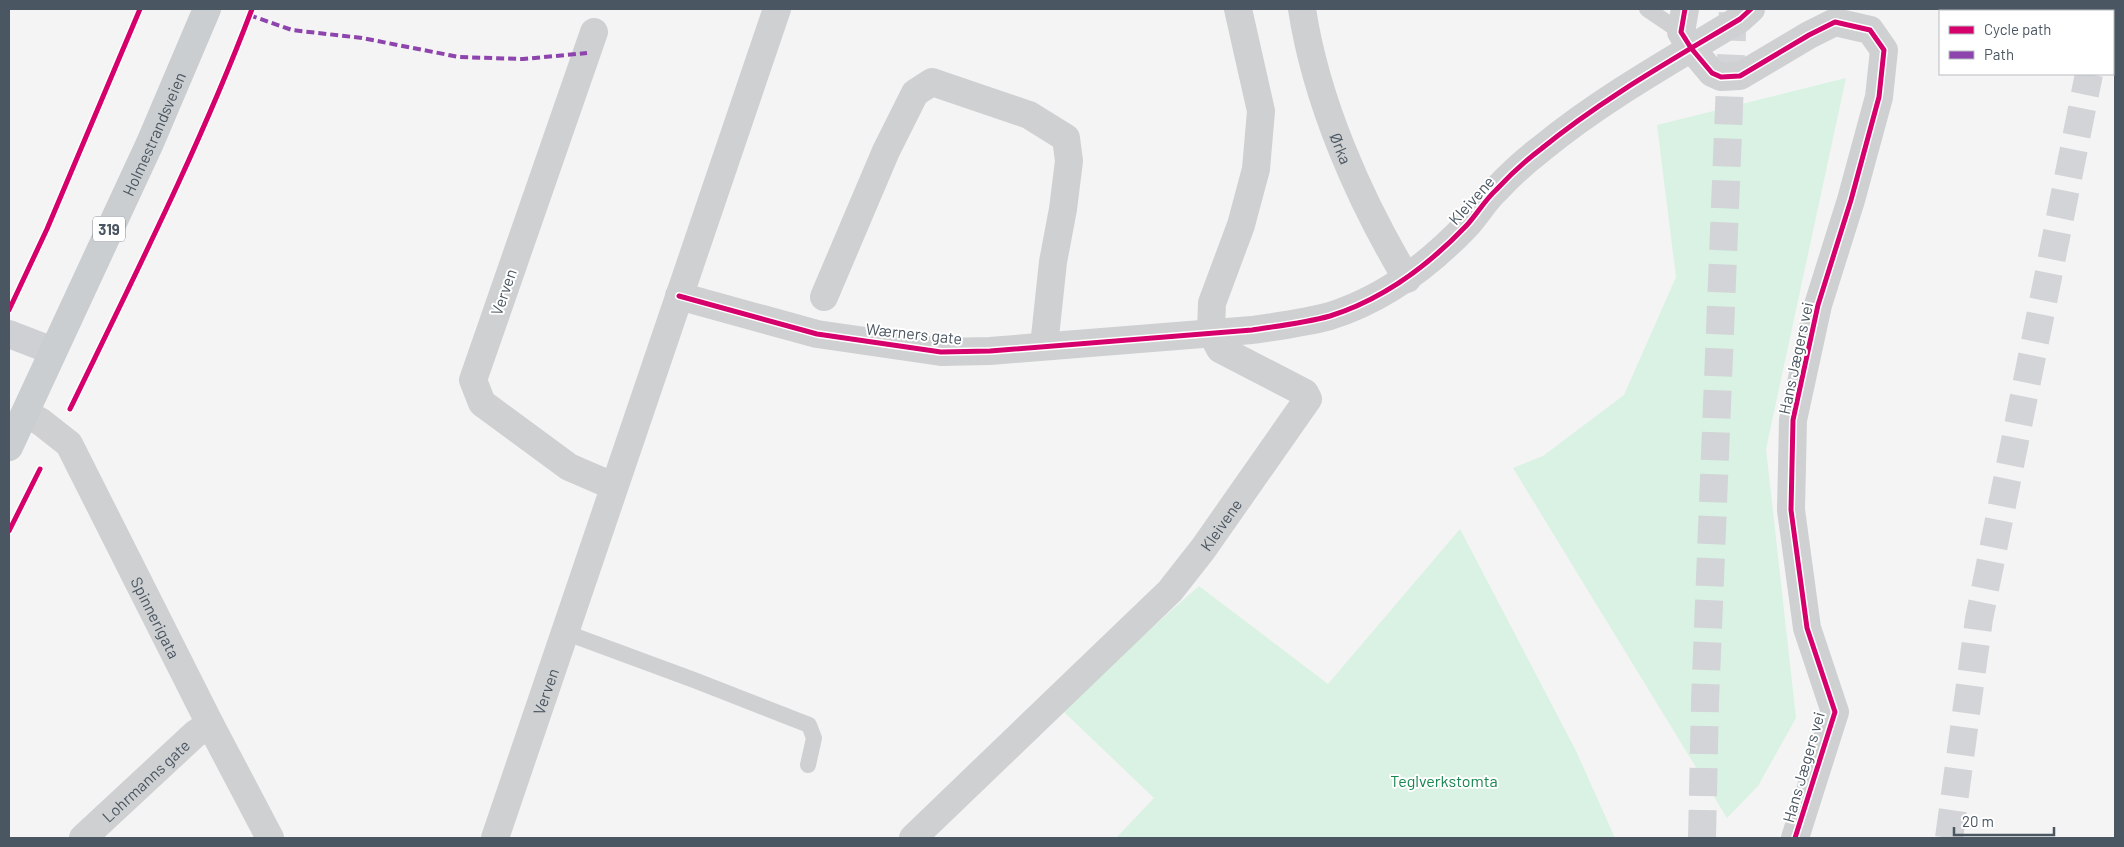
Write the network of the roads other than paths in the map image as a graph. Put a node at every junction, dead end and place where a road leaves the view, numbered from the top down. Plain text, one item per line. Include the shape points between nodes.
1 (206, 9) edge
2 (777, 9) edge
3 (1238, 9) edge
4 (1302, 9) edge
5 (1647, 9) edge
6 (1751, 9) edge
7 (1686, 30) edge
8 (594, 32) dead end
9 (1399, 284) junction
10 (679, 296) junction
11 (824, 298) dead end
12 (1211, 332) junction
13 (9, 334) edge
14 (1044, 346) junction
15 (53, 351) junction
16 (25, 413) junction
17 (9, 447) edge
18 (613, 486) junction
19 (564, 632) junction
20 (210, 724) junction
21 (808, 765) dead end
22 (83, 838) edge
23 (270, 838) edge
24 (495, 838) edge
25 (913, 838) edge
26 (1795, 838) edge

1 - 15 main road, Holmestrandsveien / 319 via 150,143
2 - 10 street, Verven
3 - 12 street via 1261,111 1256,169 1241,225 1212,303
4 - 9 street, Ørka via 1306,37 1322,91 1355,181
5 - 7 lane
6 - 7 street, Kleivene via 1740,19
7 - 9 street, Kleivene via 1540,150 1496,190 1442,250
7 - 26 street, Hans Jægers vei via 1712,73 1721,77 1740,76 1836,22 1870,30 1884,50 1879,97 1852,200 1818,305 1793,420 1791,510 1807,628 1835,712
8 - 18 street, Verven via 473,380 482,403 569,467
9 - 12 street, Kleivene via 1330,316 1261,328
10 - 14 street, Wærners gate via 817,334 932,350
10 - 18 street, Verven
11 - 14 street via 886,152 915,93 932,82 1029,115 1066,138 1069,161
12 - 14 street, Wærners gate
12 - 25 street, Kleivene via 1220,349 1305,393 1308,399 1203,550 1170,591
13 - 15 main road
15 - 16 main road, Holmestrandsveien / 319
16 - 17 main road, Holmestrandsveien / 319
16 - 20 street, Spinnerigata via 69,444
18 - 19 street, Verven
19 - 21 lane via 809,726 814,738
19 - 24 street, Verven
20 - 22 street, Lohrmanns gate via 195,734
20 - 23 street, Spinnerigata

